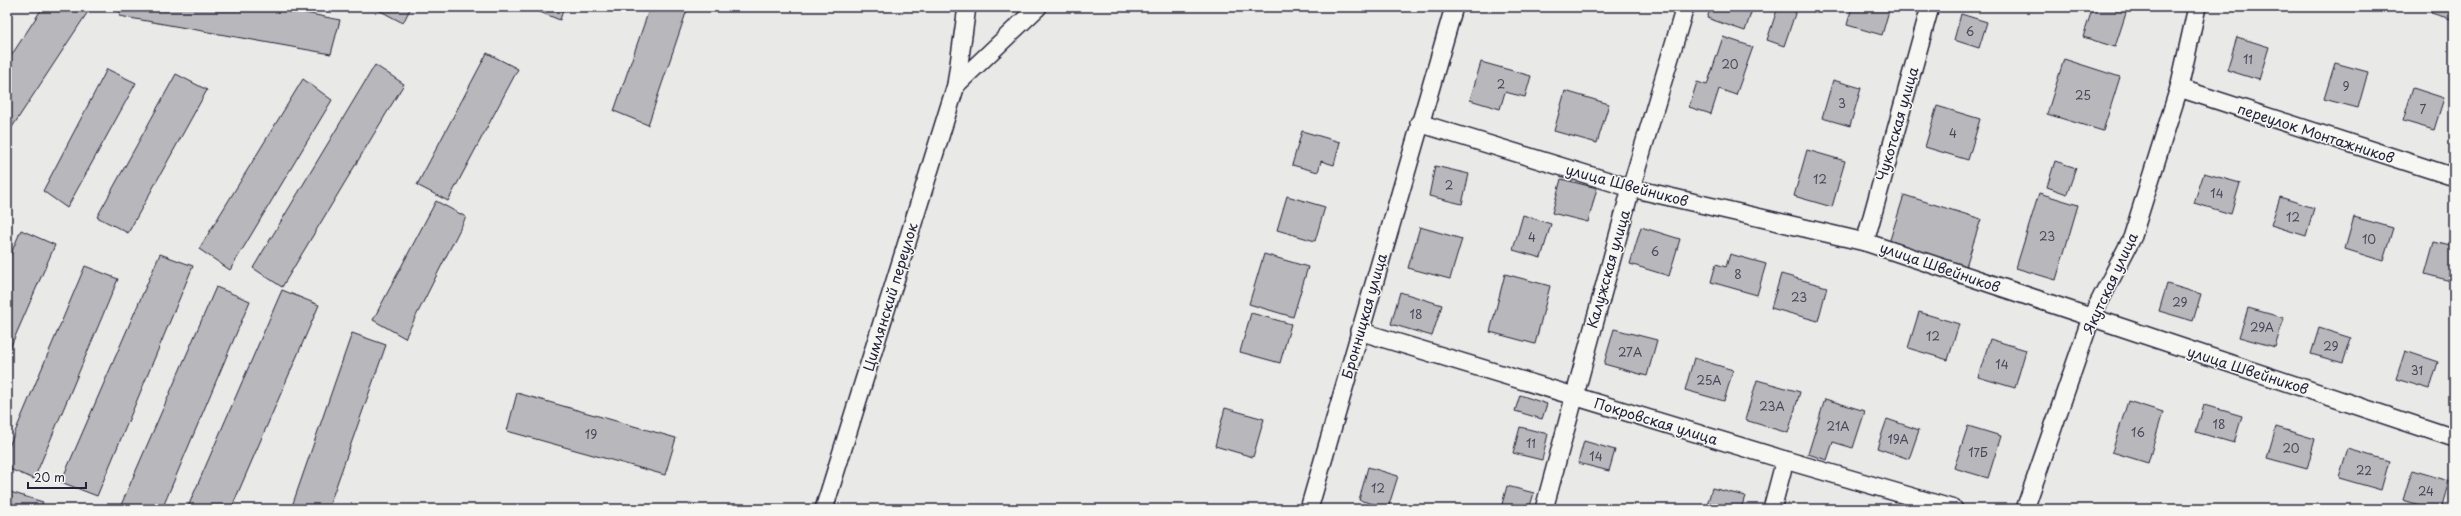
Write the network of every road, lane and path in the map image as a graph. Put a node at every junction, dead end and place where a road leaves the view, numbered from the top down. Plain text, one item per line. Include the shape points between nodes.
1 (967, 7) edge
2 (1038, 7) edge
3 (1454, 7) edge
4 (1685, 7) edge
5 (1930, 7) edge
6 (2197, 7) edge
7 (956, 85) junction
8 (2179, 88) junction
9 (1419, 123) junction
10 (2454, 177) edge
11 (1631, 188) junction
12 (1865, 242) junction
13 (2091, 318) junction
14 (1359, 331) junction
15 (1573, 395) junction
16 (2454, 438) edge
17 (1784, 460) junction
18 (824, 509) edge
19 (1309, 509) edge
20 (1544, 509) edge
21 (1772, 509) edge
22 (1954, 509) edge
23 (2025, 509) edge

1 - 7 street, Цимлянский переулок
2 - 7 street
3 - 9 street, Бронницкая улица
4 - 11 street, Калужская улица
5 - 12 street, Чукотская улица
6 - 8 street, Якутская улица
7 - 18 street, Цимлянский переулок
8 - 10 street, переулок Монтажников
8 - 13 street, Якутская улица via 2132,238
9 - 11 street, улица Швейников
9 - 14 street, Бронницкая улица
11 - 12 street, улица Швейников
11 - 15 street, Калужская улица
12 - 13 street, улица Швейников
13 - 16 street, улица Швейников
13 - 23 street, Якутская улица
14 - 15 street, Покровская улица
14 - 19 street, Бронницкая улица
15 - 17 street, Покровская улица
15 - 20 street, Калужская улица
17 - 21 street
17 - 22 street, Покровская улица

